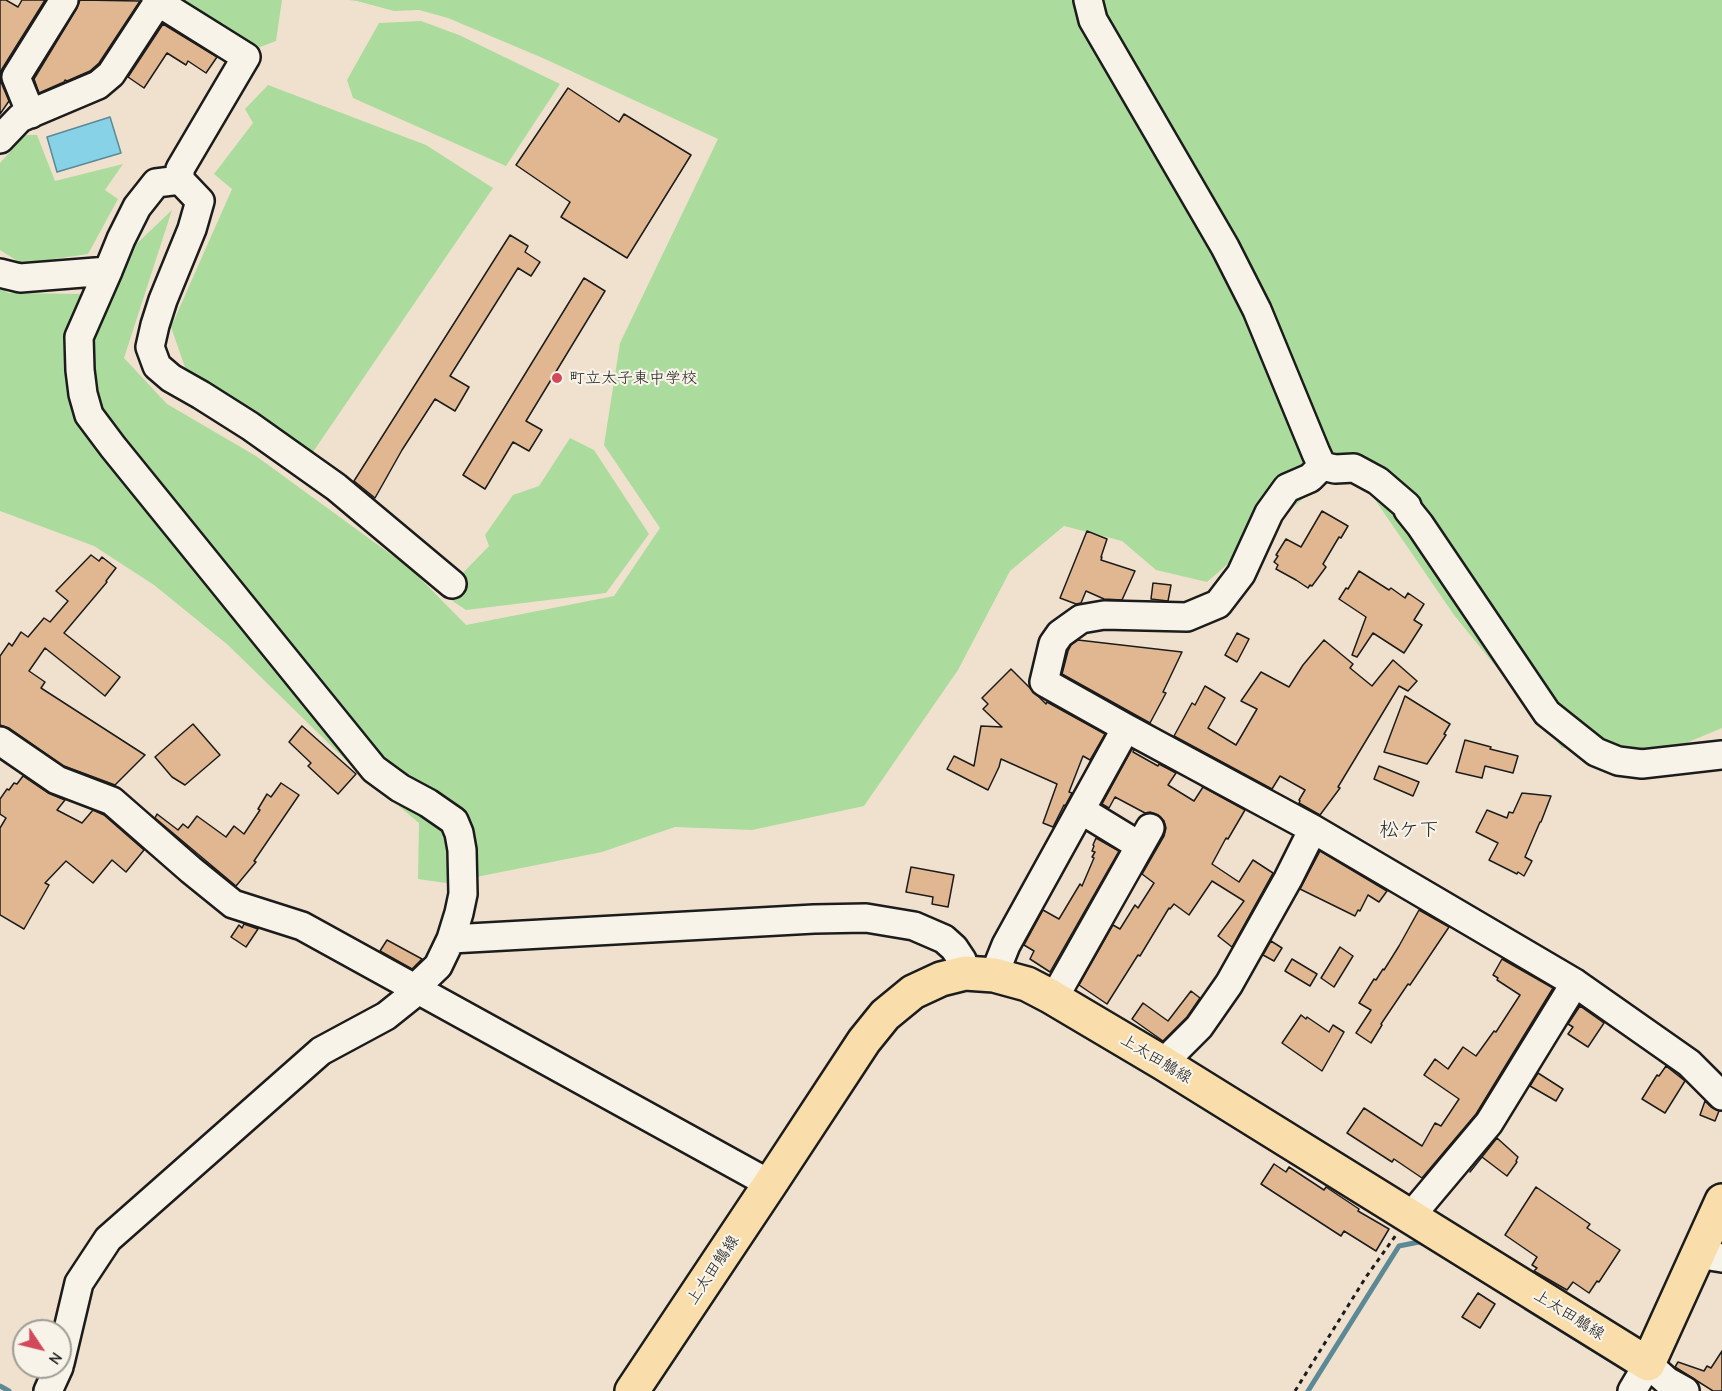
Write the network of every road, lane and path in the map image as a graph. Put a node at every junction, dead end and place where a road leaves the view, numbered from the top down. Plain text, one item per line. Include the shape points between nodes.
1 (64, 0) edge
2 (1088, 0) edge
3 (157, 1) edge
4 (31, 114) junction
5 (0, 140) edge
6 (180, 180) junction
7 (108, 271) junction
8 (0, 273) edge
9 (1323, 466) junction
10 (452, 585) dead end
11 (1126, 728) junction
12 (0, 741) edge
13 (1722, 755) edge
14 (1081, 810) junction
15 (1313, 829) junction
16 (451, 939) junction
17 (979, 974) junction
18 (1575, 983) junction
19 (415, 988) junction
20 (1054, 998) junction
21 (1163, 1063) junction
22 (1722, 1096) edge
23 (770, 1185) junction
24 (1722, 1202) edge
25 (1410, 1217) junction
26 (1710, 1256) edge
27 (70, 1319) edge
28 (1640, 1377) edge
29 (632, 1391) edge
30 (1295, 1391) edge
31 (1685, 1391) edge

1 - 4 street via 16,77
2 - 9 street via 1093,20 1225,247 1257,310
3 - 4 street via 111,74 98,85
3 - 6 street via 246,57 180,169
4 - 5 street via 20,118
6 - 7 street via 156,183 143,199
6 - 10 street via 200,201 155,325 150,347 157,366 336,487
7 - 8 street via 20,278
7 - 16 street via 79,337 83,394 89,415 374,769 454,821 462,850 463,894
9 - 11 street via 1310,478 1287,488 1269,513 1241,574 1218,604 1187,616 1081,618 1060,634 1053,644 1044,682
9 - 13 street via 1353,468 1378,481 1407,506 1547,714 1596,752 1618,761 1642,764
11 - 14 street
11 - 15 street
12 - 19 street via 57,780 112,801 233,904 302,926
14 - 17 street via 1006,945
14 - 20 street via 1145,837
15 - 18 street
15 - 21 street via 1229,984 1199,1027
16 - 17 street via 866,918 914,926 944,939
16 - 19 street via 438,966
17 - 20 main road, 上太田鵤線 via 1027,984
17 - 23 main road, 上太田鵤線 via 940,979 913,992 885,1015
18 - 22 street via 1689,1063
18 - 25 street via 1489,1123
19 - 23 street
19 - 27 street via 386,1016 321,1051 108,1239 79,1283
20 - 21 main road, 上太田鵤線
21 - 25 main road, 上太田鵤線
23 - 29 main road, 上太田鵤線
24 - 26 main road
25 - 28 main road, 上太田鵤線
25 - 30 path via 1366,1277
26 - 28 main road
28 - 31 street via 1667,1381

